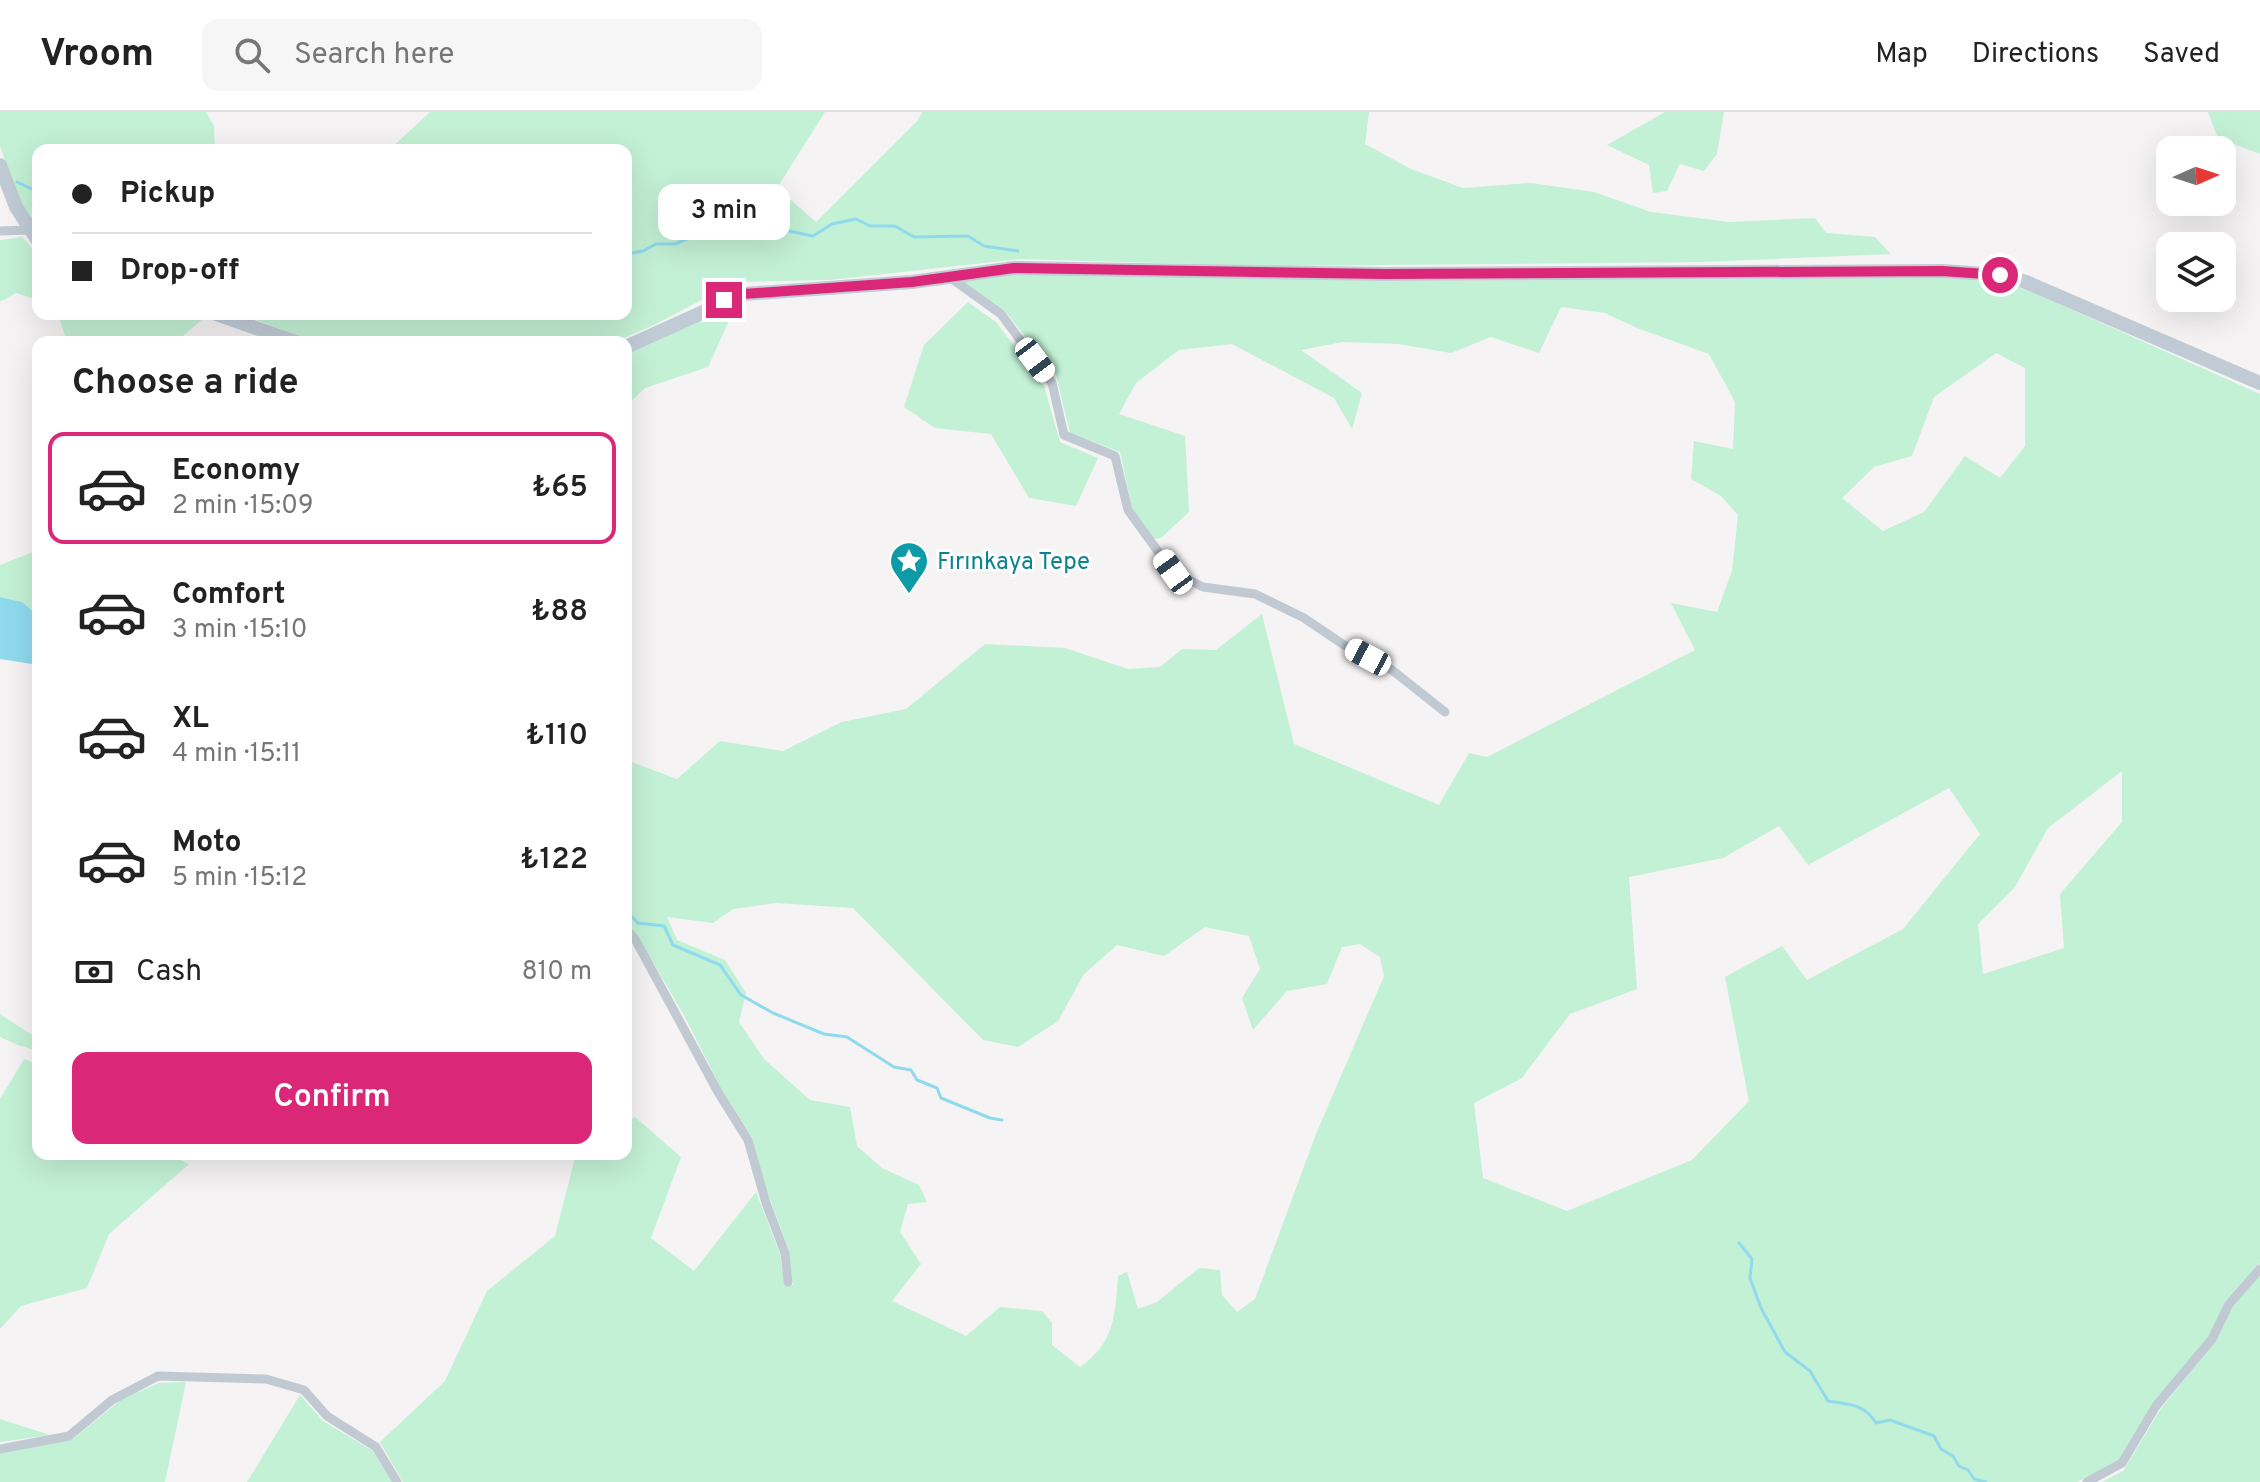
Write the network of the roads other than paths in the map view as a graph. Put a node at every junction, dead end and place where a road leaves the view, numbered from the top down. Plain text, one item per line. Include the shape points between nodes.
1 (0, 165) edge
2 (32, 232) edge
3 (1, 233) edge
4 (32, 235) edge
5 (948, 276) junction
6 (229, 320) edge
7 (262, 336) edge
8 (632, 344) edge
9 (2260, 383) edge
10 (1445, 712) dead end
11 (632, 937) edge
12 (2260, 1269) edge
13 (788, 1282) dead end
14 (0, 1449) edge
15 (397, 1482) edge
16 (2087, 1482) edge

1 - 2 street
3 - 4 street
5 - 8 street via 743,294
5 - 9 street via 1014,268 1384,274 1972,272 2050,291
5 - 10 street via 1001,314 1052,383 1064,435 1115,456 1128,510 1173,572 1203,587 1255,594 1304,618 1392,670
6 - 7 street
11 - 13 street via 748,1140 785,1253
12 - 16 street via 2229,1304 2212,1339 2156,1406 2122,1463
14 - 15 street via 69,1436 112,1400 158,1376 266,1379 304,1390 327,1416 376,1447

